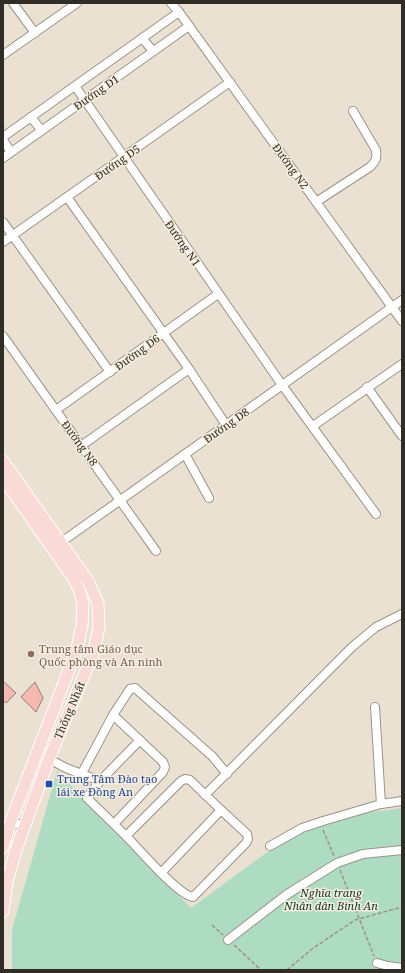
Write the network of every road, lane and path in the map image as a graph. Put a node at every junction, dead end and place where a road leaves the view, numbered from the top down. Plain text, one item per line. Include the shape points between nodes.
1 (14, 3) edge
2 (77, 3) edge
3 (171, 3) edge
4 (179, 12) junction
5 (189, 26) junction
6 (35, 33) junction
7 (142, 38) junction
8 (153, 51) junction
9 (3, 55) edge
10 (230, 82) junction
11 (75, 86) junction
12 (84, 100) junction
13 (353, 111) dead end
14 (31, 117) junction
15 (41, 130) junction
16 (3, 137) edge
17 (3, 140) edge
18 (11, 152) junction
19 (3, 158) edge
20 (124, 158) junction
21 (67, 197) junction
22 (316, 202) junction
23 (3, 222) edge
24 (12, 236) junction
25 (3, 242) edge
26 (218, 294) junction
27 (402, 300) edge
28 (392, 307) junction
29 (402, 321) edge
30 (164, 333) junction
31 (3, 336) edge
32 (402, 364) edge
33 (189, 369) junction
34 (110, 372) junction
35 (282, 385) junction
36 (367, 388) junction
37 (56, 410) junction
38 (226, 425) junction
39 (313, 426) junction
40 (402, 436) edge
41 (81, 446) junction
42 (184, 454) junction
43 (3, 461) edge
44 (3, 478) edge
45 (210, 498) dead end
46 (120, 500) junction
47 (376, 514) dead end
48 (60, 543) junction
49 (156, 551) dead end
50 (402, 614) edge
51 (82, 625) junction
52 (99, 628) junction
53 (375, 707) dead end
54 (113, 715) junction
55 (140, 740) junction
56 (49, 759) junction
57 (82, 773) junction
58 (228, 774) junction
59 (100, 781) junction
60 (205, 795) junction
61 (402, 801) edge
62 (381, 804) junction
63 (221, 810) junction
64 (7, 824) edge
65 (114, 824) junction
66 (26, 825) junction
67 (321, 826) dead end
68 (22, 836) junction
69 (126, 836) junction
70 (4, 840) edge
71 (270, 846) dead end
72 (402, 850) edge
73 (337, 863) junction
74 (161, 873) junction
75 (402, 907) edge
76 (3, 911) edge
77 (360, 919) junction
78 (212, 925) dead end
79 (228, 940) junction
80 (377, 963) joint
81 (402, 968) edge
82 (261, 970) edge
83 (287, 970) edge

1 - 6 street
2 - 6 street
3 - 4 street, Đướng N2
4 - 5 street, Đướng N2
4 - 7 street, Đướng D1
5 - 8 street, Đướng D1
5 - 10 street, Đướng N2
6 - 9 street
7 - 8 street
7 - 11 street, Đướng D1
8 - 12 street, Đướng D1
10 - 20 street, Đướng D5
10 - 22 street, Đướng N2
11 - 12 street, Đướng N1
11 - 14 street, Đướng D1
12 - 15 street, Đướng D1
12 - 20 street, Đướng N1
13 - 22 street via 376,150 376,162
14 - 15 street
14 - 16 street, Đướng D1
15 - 18 street, Đướng D1
17 - 18 street
18 - 19 street, Đướng D1
20 - 21 street, Đướng D5
20 - 26 street, Đướng N1
21 - 24 street, Đướng D5
21 - 30 street
22 - 28 street, Đướng N2
23 - 24 street
24 - 25 street, Đướng D5
24 - 34 street
26 - 30 street, Đường D6
26 - 35 street, Đướng N1
27 - 28 street, Đường D8
28 - 29 street, Đướng N2
28 - 35 street, Đường D8
30 - 33 street
30 - 34 street, Đường D6
31 - 37 street, Đướng N8
32 - 36 street
33 - 38 street
33 - 41 street
34 - 37 street, Đường D6
35 - 38 street, Đường D8
35 - 39 street, Đướng N1
36 - 39 street
36 - 40 street
37 - 41 street, Đướng N8
38 - 42 street, Đường D8
39 - 47 street, Đướng N1
41 - 46 street, Đướng N8
42 - 45 street
42 - 46 street, Đường D8
43 - 48 main road, Thống Nhất
44 - 51 main road, Thống Nhất via 74,579 83,603
46 - 48 street, Đường D8
46 - 49 street, Đướng N8
48 - 52 main road, Thống Nhất via 88,581 98,603
50 - 58 street via 376,627 352,647
51 - 52 main road
51 - 64 main road, Thống Nhất via 76,649
52 - 56 main road, Thống Nhất via 93,654
53 - 62 street
54 - 55 street
54 - 57 street
54 - 58 street via 130,689 135,688 212,756
55 - 59 street
55 - 65 street via 165,767
56 - 57 street
56 - 66 main road, Thống Nhất
57 - 59 street
58 - 60 street
59 - 65 street via 87,798
60 - 63 street
60 - 69 street via 190,780 181,781
61 - 62 street
62 - 71 street via 302,828
63 - 74 street
63 - 74 street via 247,834 246,843 193,897 186,895
64 - 66 street
64 - 70 main road, Thống Nhất
65 - 69 street
66 - 68 main road, Thống Nhất
67 - 73 path
68 - 70 street
68 - 76 main road, Thống Nhất via 7,882
69 - 74 street
72 - 73 street via 363,854
73 - 77 path
73 - 79 street via 286,895
75 - 77 path
77 - 80 path
77 - 83 path via 312,949
78 - 79 path
79 - 82 path
80 - 81 street

